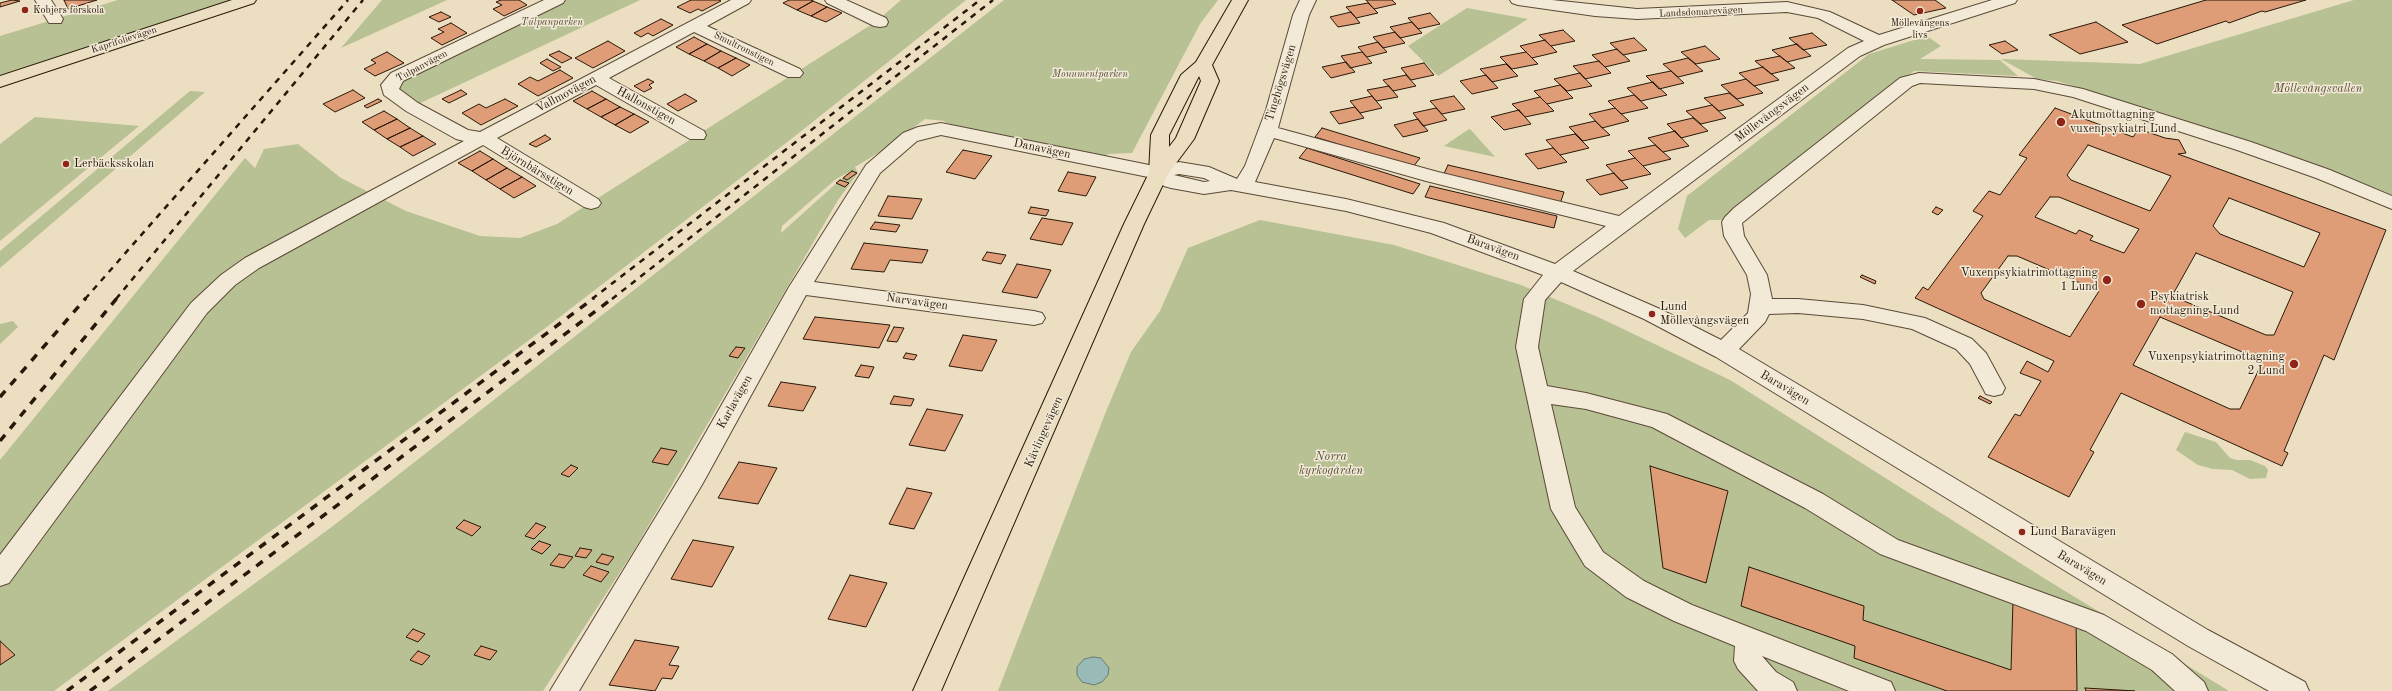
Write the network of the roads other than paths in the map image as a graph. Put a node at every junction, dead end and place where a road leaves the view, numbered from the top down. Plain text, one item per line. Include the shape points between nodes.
1 (43, 0) edge
2 (248, 0) edge
3 (557, 0) edge
4 (743, 0) edge
5 (833, 0) edge
6 (1240, 0) edge
7 (1308, 0) edge
8 (1518, 0) edge
9 (2009, 0) edge
10 (55, 19) dead end
11 (880, 22) dead end
12 (694, 26) junction
13 (1878, 41) junction
14 (794, 73) dead end
15 (596, 78) junction
16 (0, 82) edge
17 (1266, 130) junction
18 (925, 131) joint
19 (697, 134) dead end
20 (484, 138) junction
21 (1159, 173) junction
22 (1237, 185) junction
23 (591, 203) dead end
24 (2392, 203) edge
25 (1624, 224) junction
26 (1558, 272) junction
27 (800, 287) junction
28 (1761, 307) junction
29 (1034, 318) dead end
30 (1724, 351) junction
31 (1994, 388) dead end
32 (1537, 393) junction
33 (0, 574) edge
34 (1749, 639) junction
35 (564, 691) edge
36 (927, 691) edge
37 (1783, 691) edge
38 (1881, 691) edge
39 (2194, 691) edge
40 (2296, 691) edge

1 - 10 street
2 - 16 main road, Kaprifolievägen
3 - 20 street, Tulpanvägen via 397,77 390,85 390,90 412,107 463,135
4 - 12 street, Vallmovägen
5 - 11 street
6 - 21 main road, Kävlingevägen via 1203,65 1210,81 1185,139
7 - 17 street, Tinghögsvägen via 1301,15 1275,110
8 - 13 street, Landsdomarevägen via 1637,14 1787,7 1824,15
9 - 13 street, Möllevångsvägen
12 - 14 street, Smultronstigen
12 - 15 street, Vallmovägen
13 - 25 street, Möllevångsvägen via 1854,52
15 - 19 street, Hallonstigen
15 - 20 street, Vallmovägen
17 - 22 street, Tinghögsvägen via 1254,166
17 - 25 street via 1433,177
18 - 21 street, Danavägen via 956,130
18 - 27 street, Karlavägen via 910,137 873,169
20 - 23 street, Björnbärsstigen
20 - 33 street, Vallmovägen via 252,263 228,280 200,308
21 - 22 street, Baravägen via 1171,182 1204,188
21 - 36 main road, Kävlingevägen
22 - 26 street, Baravägen via 1346,205 1437,228
24 - 28 street via 2324,174 2077,93 2034,84 1919,78 1906,82 1741,212 1732,222 1734,236 1757,275 1762,294
25 - 26 street, Möllevångsvägen
26 - 30 street, Baravägen via 1652,314
26 - 32 street, Möllevångsvägen via 1535,299 1527,347
27 - 29 street, Narvavägen
27 - 35 street, Karlavägen via 694,476
28 - 30 street via 1757,317
28 - 31 street via 1798,306 1863,312 1917,323 1964,344 1978,359
30 - 40 street, Baravägen via 2198,638
32 - 34 street, Möllevångsvägen via 1563,509 1594,559 1635,589 1683,613
32 - 39 street via 1586,401 1659,420 1814,501 1889,547 2095,623 2162,662
34 - 37 street via 1748,661 1766,681
34 - 38 street, Möllevångsvägen

